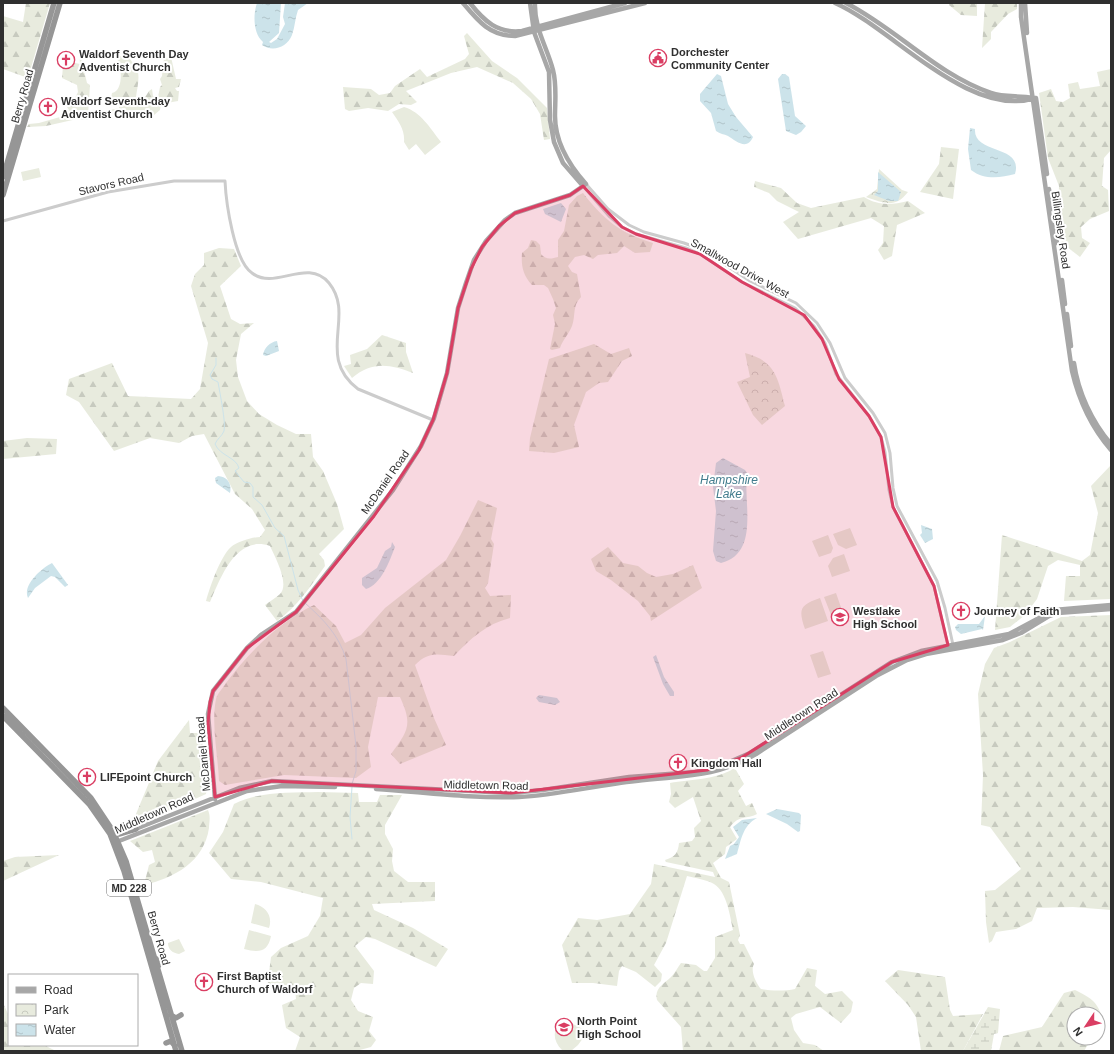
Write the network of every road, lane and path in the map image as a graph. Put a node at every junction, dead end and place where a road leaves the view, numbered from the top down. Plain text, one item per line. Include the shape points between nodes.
1 (54, 3) edge
2 (60, 3) edge
3 (463, 3) edge
4 (470, 3) edge
5 (530, 3) edge
6 (535, 3) edge
7 (624, 3) edge
8 (645, 3) edge
9 (835, 3) edge
10 (846, 3) edge
11 (1021, 3) edge
12 (1025, 3) edge
13 (535, 12) junction
14 (531, 18) junction
15 (549, 26) junction
16 (536, 29) junction
17 (522, 33) junction
18 (540, 44) junction
19 (549, 60) junction
20 (549, 79) junction
21 (1031, 80) junction
22 (550, 89) junction
23 (1026, 96) junction
24 (1035, 98) junction
25 (1022, 102) junction
26 (1035, 112) junction
27 (555, 125) junction
28 (3, 177) edge
29 (584, 185) junction
30 (3, 195) edge
31 (3, 221) edge
32 (433, 420) junction
33 (1111, 444) edge
34 (1111, 450) edge
35 (944, 602) junction
36 (939, 603) junction
37 (1111, 605) edge
38 (1111, 609) edge
39 (943, 621) junction
40 (950, 647) junction
41 (892, 662) junction
42 (887, 670) junction
43 (861, 686) junction
44 (849, 689) junction
45 (3, 708) edge
46 (3, 716) edge
47 (356, 787) junction
48 (215, 799) junction
49 (109, 823) junction
50 (136, 829) junction
51 (116, 840) junction
52 (132, 901) junction
53 (146, 927) junction
54 (164, 1008) junction
55 (171, 1015) junction
56 (181, 1015) dead end
57 (175, 1026) junction
58 (176, 1035) dead end
59 (166, 1043) dead end
60 (175, 1048) edge
61 (181, 1051) edge

1 - 28 highway, Berry Road
2 - 30 highway, Berry Road
3 - 17 main road via 478,21 491,31 507,36
4 - 17 main road via 484,20 496,28
5 - 14 main road, Smallwood Drive West
6 - 13 main road, Smallwood Drive West
7 - 15 main road
8 - 15 main road
9 - 25 main road via 870,22 916,58 956,82 995,100
10 - 23 main road via 874,19 916,52 954,76 997,95
11 - 21 main road, Billingsley Road
12 - 24 main road, Billingsley Road
13 - 15 main road via 541,21
13 - 16 main road, Smallwood Drive West
14 - 16 main road, Smallwood Drive West
14 - 17 main road
15 - 16 main road
15 - 18 main road
16 - 17 main road
16 - 18 main road, Smallwood Drive West
17 - 18 main road
18 - 19 main road, Smallwood Drive West
18 - 20 main road, Smallwood Drive West
19 - 20 main road via 552,76
19 - 27 main road, Smallwood Drive West via 554,76
20 - 22 main road, Smallwood Drive West
21 - 23 main road via 1031,92
21 - 24 main road, Billingsley Road
22 - 27 main road via 553,94
22 - 29 main road, Smallwood Drive West via 550,120 554,142 563,163
23 - 24 main road
24 - 25 main road
24 - 26 main road, Billingsley Road
24 - 33 main road, Billingsley Road via 1074,367 1090,413
25 - 26 main road via 1032,105
26 - 34 main road, Billingsley Road via 1072,372 1088,416
27 - 29 main road, Smallwood Drive West via 564,152
29 - 32 main road, McDaniel Road via 570,196 515,213 499,226 482,247 471,268 458,308 448,367
29 - 35 street, Smallwood Drive West via 629,225 703,250 750,281 796,303 817,323 830,343 844,378 883,429 890,453 897,506 934,573
29 - 36 street, Smallwood Drive West via 609,216 622,227 641,236 700,254 742,282 795,308 814,326 824,343 836,374 869,416 881,437 893,508 930,576
31 - 32 street, Stavors Road via 108,192 174,181 225,181 229,217 236,244 251,273 260,278 268,278 311,272 324,279 337,300 337,356 342,374 348,382 358,389
32 - 48 main road, McDaniel Road via 421,446 393,490 305,600 293,614 261,635 247,648 213,691 208,714
35 - 36 street
35 - 39 street via 946,618
35 - 40 street, Smallwood Drive West
36 - 39 street, Smallwood Drive West
37 - 40 main road, Middletown Road via 1054,610 1009,634
38 - 40 main road, Middletown Road via 1058,613 1040,620 1011,638
39 - 40 street, Smallwood Drive West
40 - 41 main road, Middletown Road via 921,651
40 - 42 main road, Middletown Road via 917,656
41 - 42 main road
41 - 44 main road, Middletown Road
42 - 43 main road, Middletown Road
43 - 44 main road
43 - 47 main road, Middletown Road via 744,760 722,770 702,775 518,797
44 - 47 main road, Middletown Road via 741,758 707,770 513,792
45 - 49 highway, Berry Road / MD 228 via 87,794
46 - 51 highway, Berry Road / MD 228 via 88,804
47 - 48 main road, Middletown Road via 282,786 247,790
48 - 50 main road, Middletown Road
48 - 51 main road, Middletown Road
49 - 50 highway via 118,834
49 - 51 highway, Berry Road / MD 228
50 - 51 main road, Middletown Road
51 - 52 highway, Berry Road / MD 228
51 - 53 highway, Berry Road / MD 228
52 - 53 highway via 137,903
52 - 54 highway, Berry Road / MD 228
53 - 55 highway, Berry Road / MD 228
54 - 57 highway via 170,1025
54 - 60 highway, Berry Road / MD 228
55 - 56 highway via 176,1018
55 - 57 highway, Berry Road / MD 228
57 - 61 highway, Berry Road / MD 228
58 - 61 highway
59 - 60 highway via 171,1041

